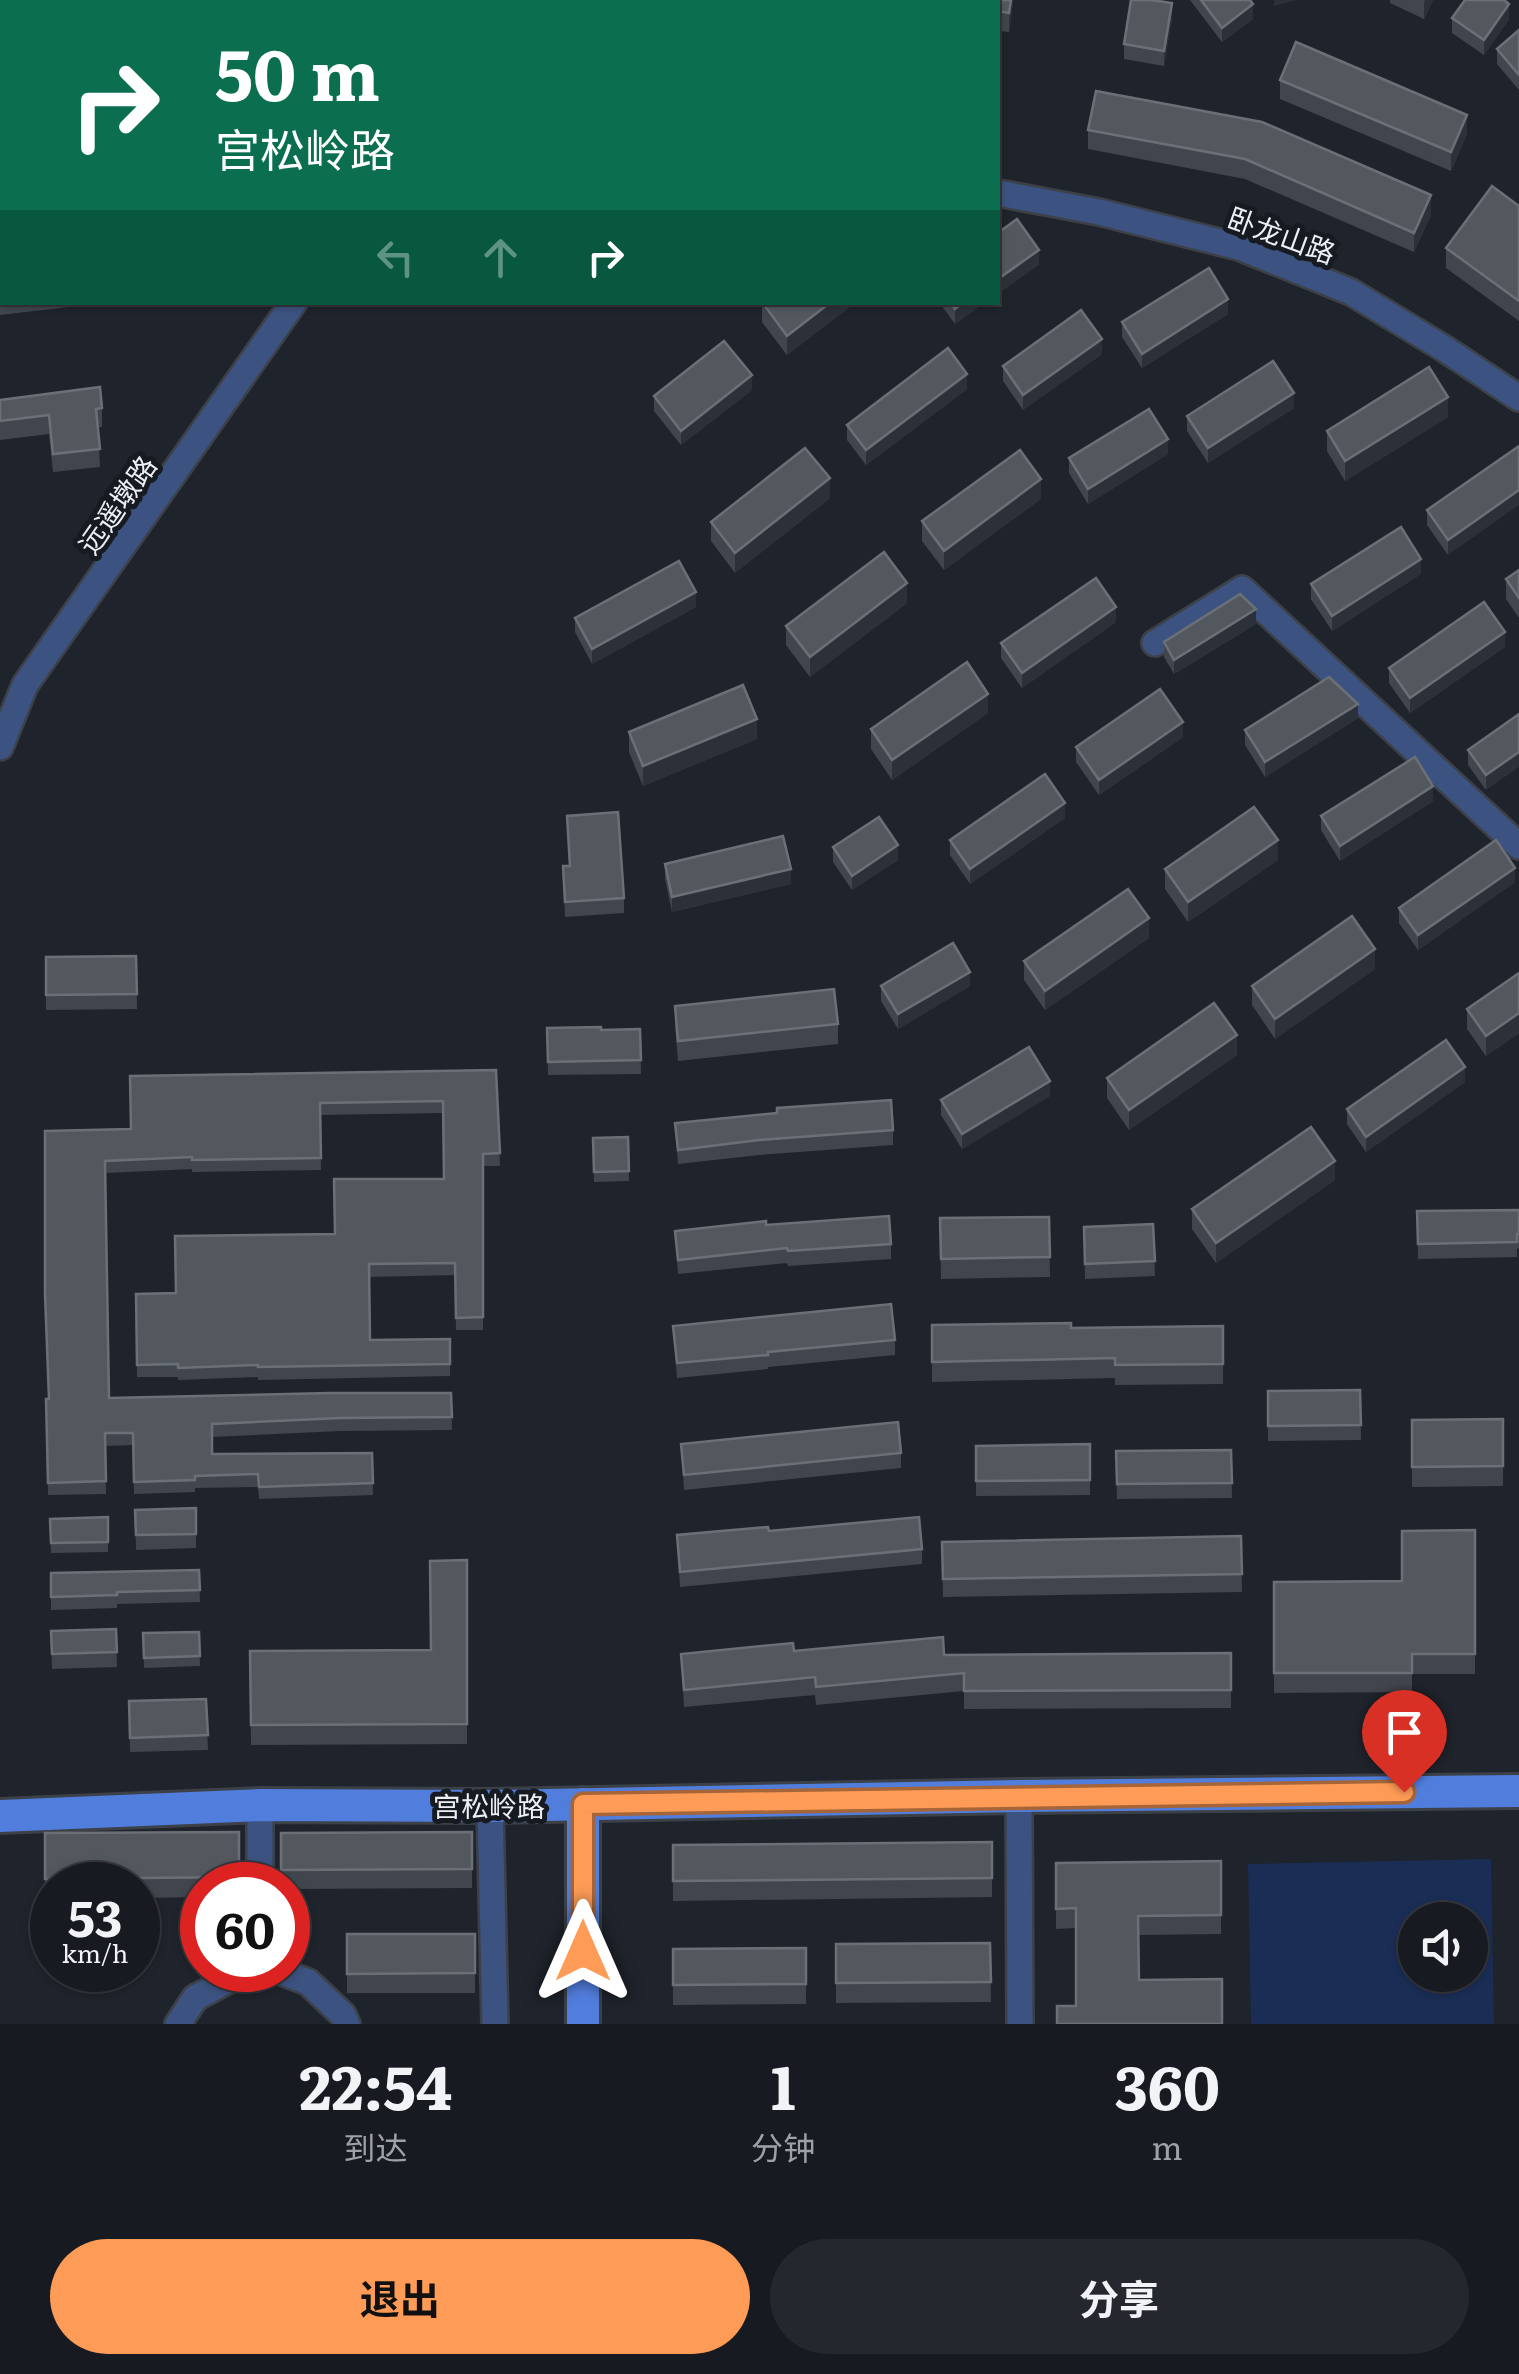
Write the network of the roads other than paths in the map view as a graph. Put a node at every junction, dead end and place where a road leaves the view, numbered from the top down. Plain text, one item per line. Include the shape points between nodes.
1 (1000, 193) edge
2 (292, 305) edge
3 (1519, 398) edge
4 (1155, 643) dead end
5 (0, 747) edge
6 (1519, 846) edge
7 (1519, 1774) edge
8 (1519, 1791) edge
9 (1019, 1796) junction
10 (0, 1797) edge
11 (583, 1804) junction
12 (260, 1805) junction
13 (490, 1806) junction
14 (0, 1816) edge
15 (260, 1862) edge
16 (310, 1984) edge
17 (205, 1992) edge
18 (178, 2024) edge
19 (347, 2024) edge
20 (496, 2024) edge
21 (582, 2024) edge
22 (1020, 2024) edge

1 - 3 street, 卧龙山路 via 1239,247 1352,292
2 - 5 street, 远遥墩路 via 24,685
4 - 6 street via 1242,589
7 - 10 main road via 473,1784
8 - 9 main road, 宫松岭路
9 - 11 main road, 宫松岭路
9 - 22 street
11 - 13 main road, 宫松岭路
11 - 21 main road
12 - 13 main road, 宫松岭路
12 - 14 main road, 宫松岭路
12 - 15 street
13 - 20 street
16 - 19 street
17 - 18 street

